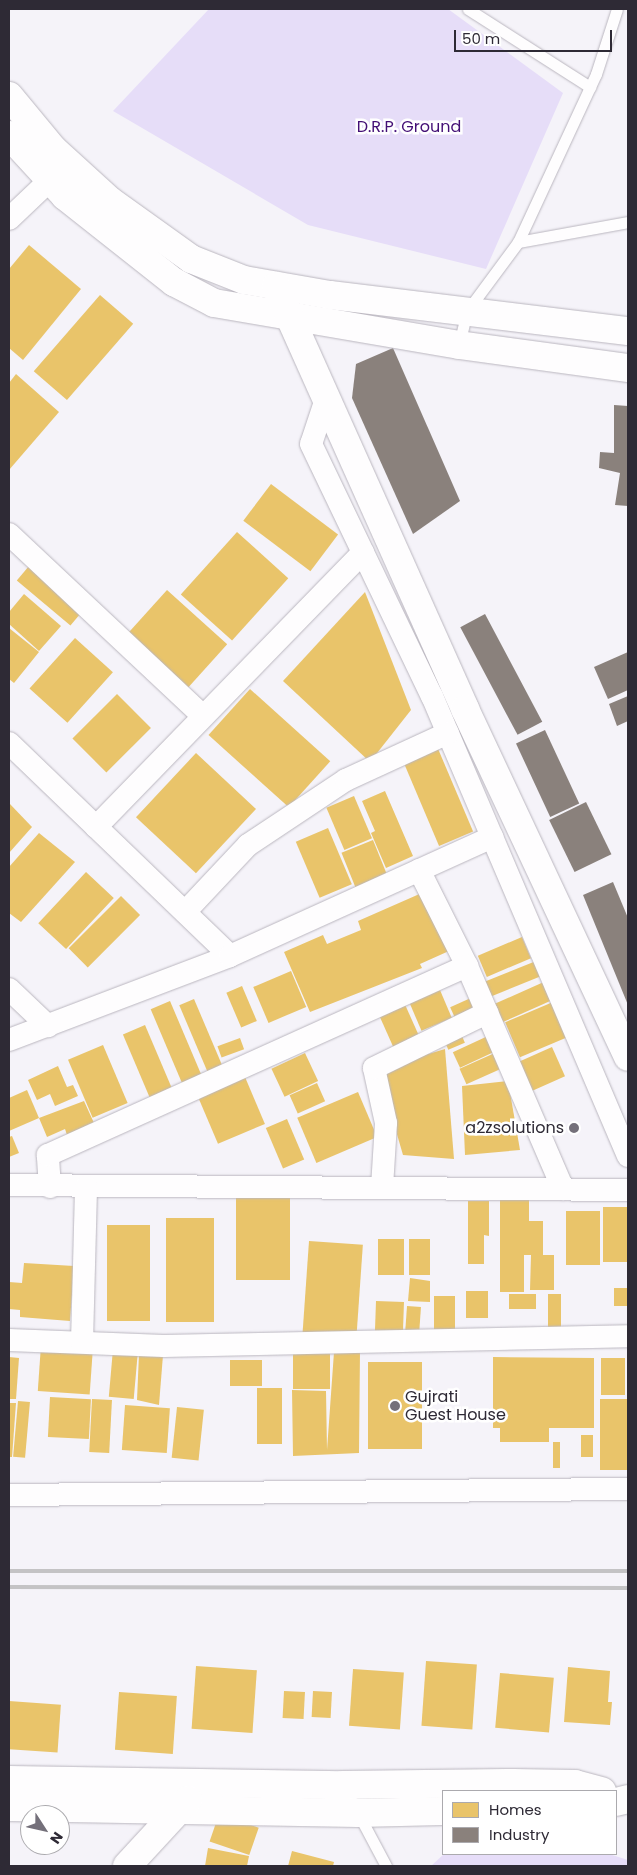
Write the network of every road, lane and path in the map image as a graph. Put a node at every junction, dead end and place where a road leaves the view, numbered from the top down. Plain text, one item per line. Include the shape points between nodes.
1 (468, 9) edge
2 (617, 9) edge
3 (590, 87) junction
4 (9, 96) edge
5 (9, 135) edge
6 (50, 180) junction
7 (9, 219) edge
8 (628, 222) edge
9 (518, 242) junction
10 (276, 286) junction
11 (467, 311) junction
12 (290, 316) junction
13 (628, 331) edge
14 (459, 345) junction
15 (628, 368) edge
16 (326, 399) junction
17 (9, 534) edge
18 (363, 552) junction
19 (203, 716) junction
20 (448, 733) junction
21 (9, 743) edge
22 (96, 827) junction
23 (492, 837) junction
24 (420, 870) junction
25 (184, 912) junction
26 (230, 956) junction
27 (467, 966) junction
28 (9, 988) edge
29 (486, 1012) junction
30 (48, 1026) junction
31 (9, 1040) edge
32 (628, 1057) edge
33 (628, 1156) edge
34 (9, 1185) edge
35 (50, 1187) junction
36 (86, 1187) junction
37 (382, 1187) junction
38 (563, 1188) junction
39 (628, 1190) edge
40 (628, 1336) edge
41 (9, 1340) edge
42 (82, 1342) junction
43 (628, 1489) edge
44 (9, 1495) edge
45 (9, 1780) edge
46 (199, 1782) junction
47 (343, 1786) junction
48 (598, 1790) edge
49 (9, 1807) edge
50 (183, 1809) junction
51 (442, 1811) edge
52 (358, 1813) junction
53 (127, 1866) edge
54 (386, 1866) edge

1 - 3 lane
2 - 3 lane
3 - 9 lane
4 - 10 main road via 53,149 90,183 183,253 244,280
5 - 6 main road
6 - 7 street
6 - 12 main road via 65,196 174,282 214,303
8 - 9 lane
9 - 11 lane
10 - 11 main road
10 - 12 main road
11 - 13 main road
11 - 14 lane
12 - 14 main road
12 - 16 main road
14 - 15 main road
16 - 18 street via 311,444
16 - 32 main road via 465,709
17 - 19 street
18 - 19 street
18 - 20 street
19 - 22 street
20 - 23 street
20 - 25 street via 346,780 248,845
21 - 22 street
22 - 25 street
23 - 24 street
23 - 33 street
24 - 26 street
24 - 27 street
25 - 26 street
26 - 30 street
27 - 29 street
27 - 35 street via 48,1155
28 - 30 street
29 - 37 street via 374,1068 386,1123
29 - 38 street
30 - 31 street
34 - 35 street
35 - 36 street
36 - 37 street
36 - 42 street
37 - 38 street
38 - 39 street
40 - 42 street via 164,1346
41 - 42 street
43 - 44 street
45 - 46 main road
46 - 47 main road
46 - 50 main road
47 - 48 main road via 575,1784
47 - 52 lane
49 - 50 main road
50 - 52 main road
50 - 53 main road
51 - 52 main road
52 - 54 lane

